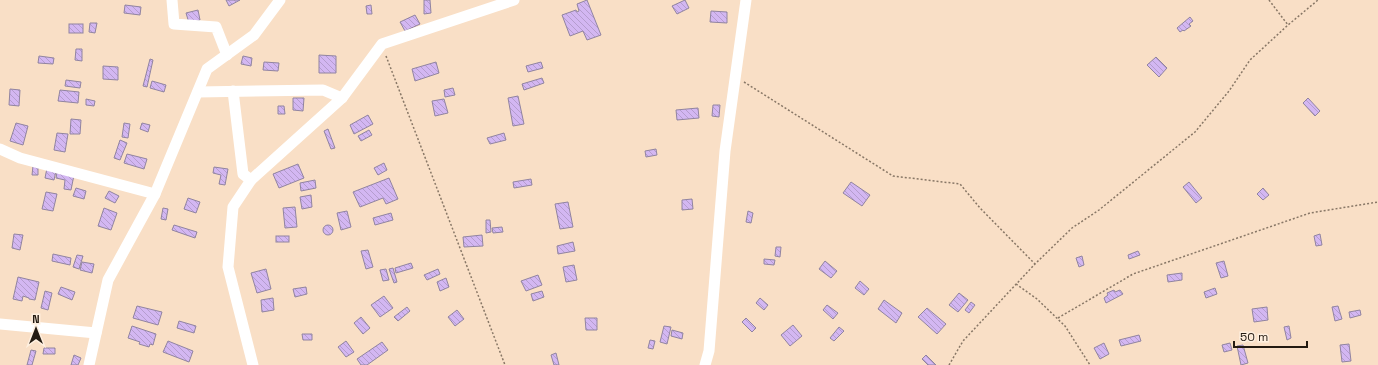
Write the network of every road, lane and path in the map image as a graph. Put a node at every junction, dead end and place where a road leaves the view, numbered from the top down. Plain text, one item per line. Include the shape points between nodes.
1 (172, 0) edge
2 (280, 0) edge
3 (514, 0) edge
4 (746, 0) edge
5 (1269, 0) edge
6 (1318, 0) edge
7 (1288, 25) junction
8 (382, 44) junction
9 (227, 55) junction
10 (736, 76) junction
11 (233, 91) junction
12 (198, 92) junction
13 (342, 98) junction
14 (0, 149) edge
15 (251, 180) junction
16 (155, 194) junction
17 (1378, 202) edge
18 (1035, 264) junction
19 (1016, 284) junction
20 (1058, 318) junction
21 (0, 324) edge
22 (96, 333) junction
23 (89, 365) edge
24 (253, 365) edge
25 (505, 365) edge
26 (705, 365) edge
27 (949, 365) edge
28 (1090, 365) edge

1 - 9 street via 174,24 216,27
2 - 9 street via 254,35
3 - 8 street
4 - 10 street
5 - 7 path
6 - 7 path
7 - 18 path via 1250,60 1229,91 1195,132 1099,210 1072,228
8 - 13 street
8 - 25 path
9 - 12 street via 208,69
10 - 18 path via 893,176 960,184
10 - 26 street via 725,151 709,351
11 - 12 street
11 - 13 street via 323,90
11 - 15 street via 243,174
12 - 16 street
13 - 15 street
14 - 16 street via 20,158
15 - 24 street via 234,207 228,267
16 - 22 street via 108,280
17 - 20 path via 1310,212 1133,274
18 - 19 path
19 - 20 path
19 - 27 path via 963,341
20 - 28 path
21 - 22 street
22 - 23 street

